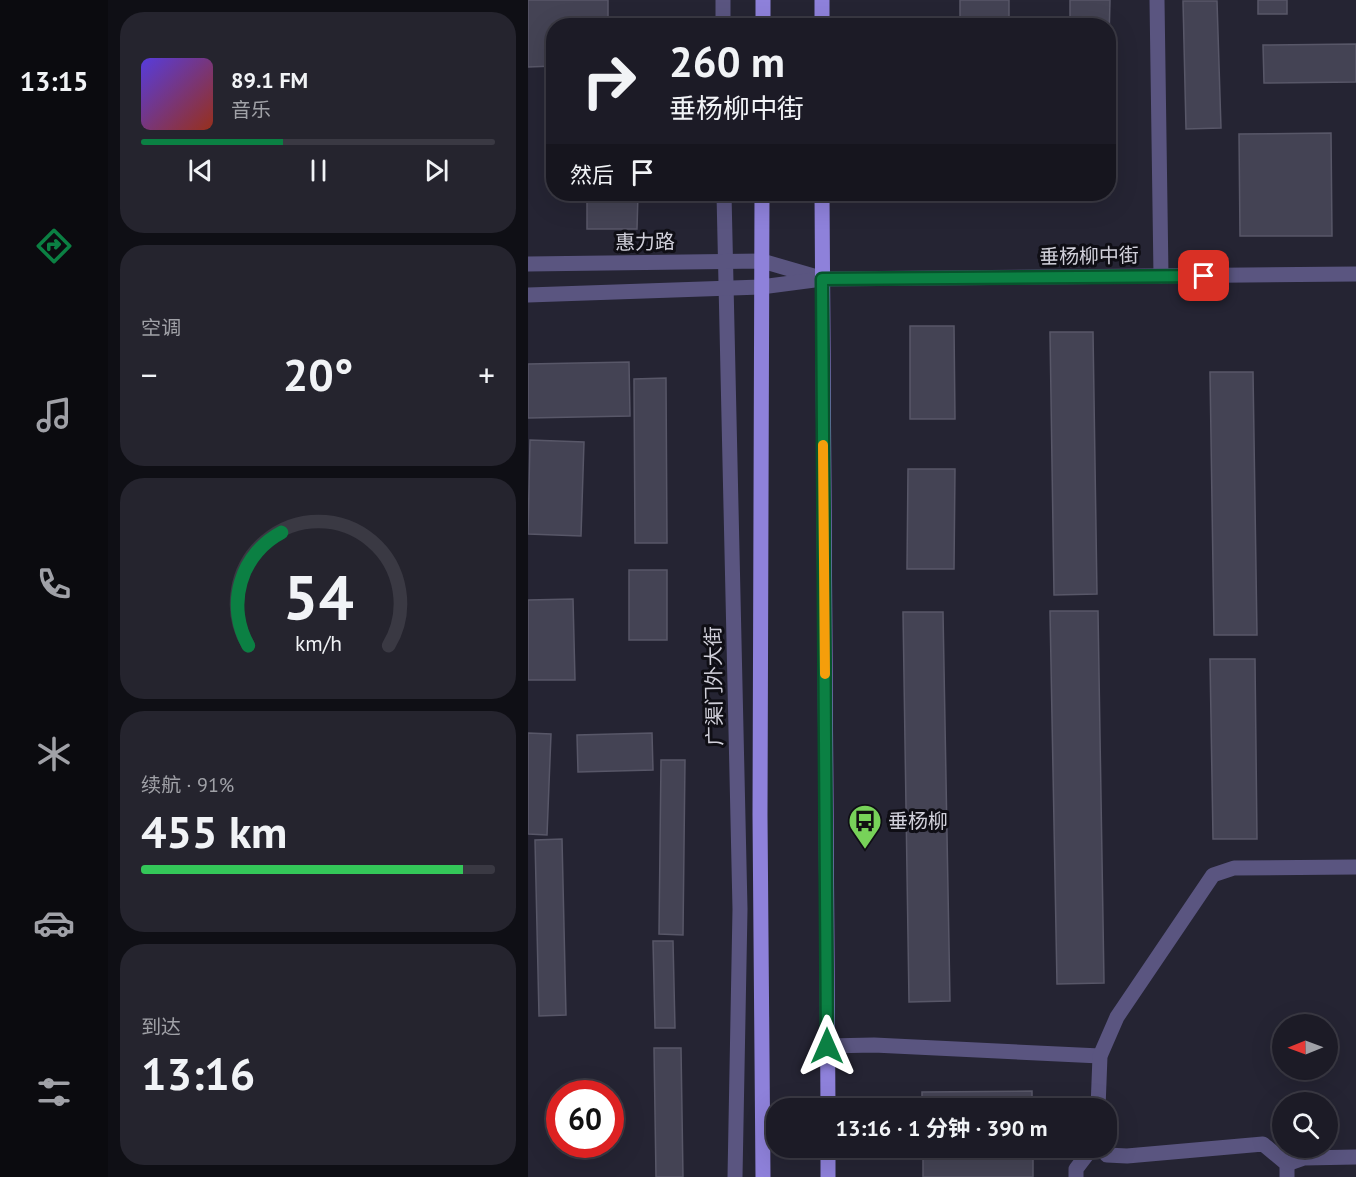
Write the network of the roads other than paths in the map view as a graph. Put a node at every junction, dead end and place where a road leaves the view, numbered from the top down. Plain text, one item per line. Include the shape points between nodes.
1 (723, 0) edge
2 (763, 0) edge
3 (822, 0) edge
4 (1157, 0) edge
5 (723, 18) edge
6 (763, 18) edge
7 (822, 18) edge
8 (724, 201) edge
9 (762, 201) edge
10 (822, 201) edge
11 (762, 261) junction
12 (724, 262) junction
13 (528, 264) edge
14 (1356, 274) edge
15 (1161, 276) junction
16 (822, 279) junction
17 (761, 286) junction
18 (725, 288) junction
19 (528, 295) edge
20 (1356, 867) edge
21 (827, 1046) junction
22 (1100, 1056) junction
23 (828, 1098) edge
24 (1098, 1098) edge
25 (1117, 1156) edge
26 (1356, 1157) edge
27 (828, 1158) edge
28 (1084, 1158) edge
29 (1287, 1171) edge
30 (735, 1177) edge
31 (763, 1177) edge
32 (828, 1177) edge
33 (1076, 1177) edge

1 - 5 street
2 - 6 main road
3 - 7 main road
4 - 15 street
8 - 12 street, 广渠门外大街
9 - 11 main road
10 - 16 main road
11 - 12 street, 惠力路
11 - 16 street, 惠力路
11 - 17 main road
12 - 13 street, 惠力路
12 - 18 street, 广渠门外大街
14 - 15 street, 垂杨柳中街
15 - 16 street, 垂杨柳中街
16 - 17 street
16 - 21 main road
17 - 18 street
17 - 31 main road
18 - 19 street
18 - 30 street, 广渠门外大街 via 740,909
20 - 22 street via 1234,868 1213,875 1117,1017
21 - 22 street
21 - 23 main road
22 - 24 street
25 - 29 street via 1263,1144
26 - 29 street via 1304,1158
27 - 32 main road
28 - 33 street via 1076,1169

